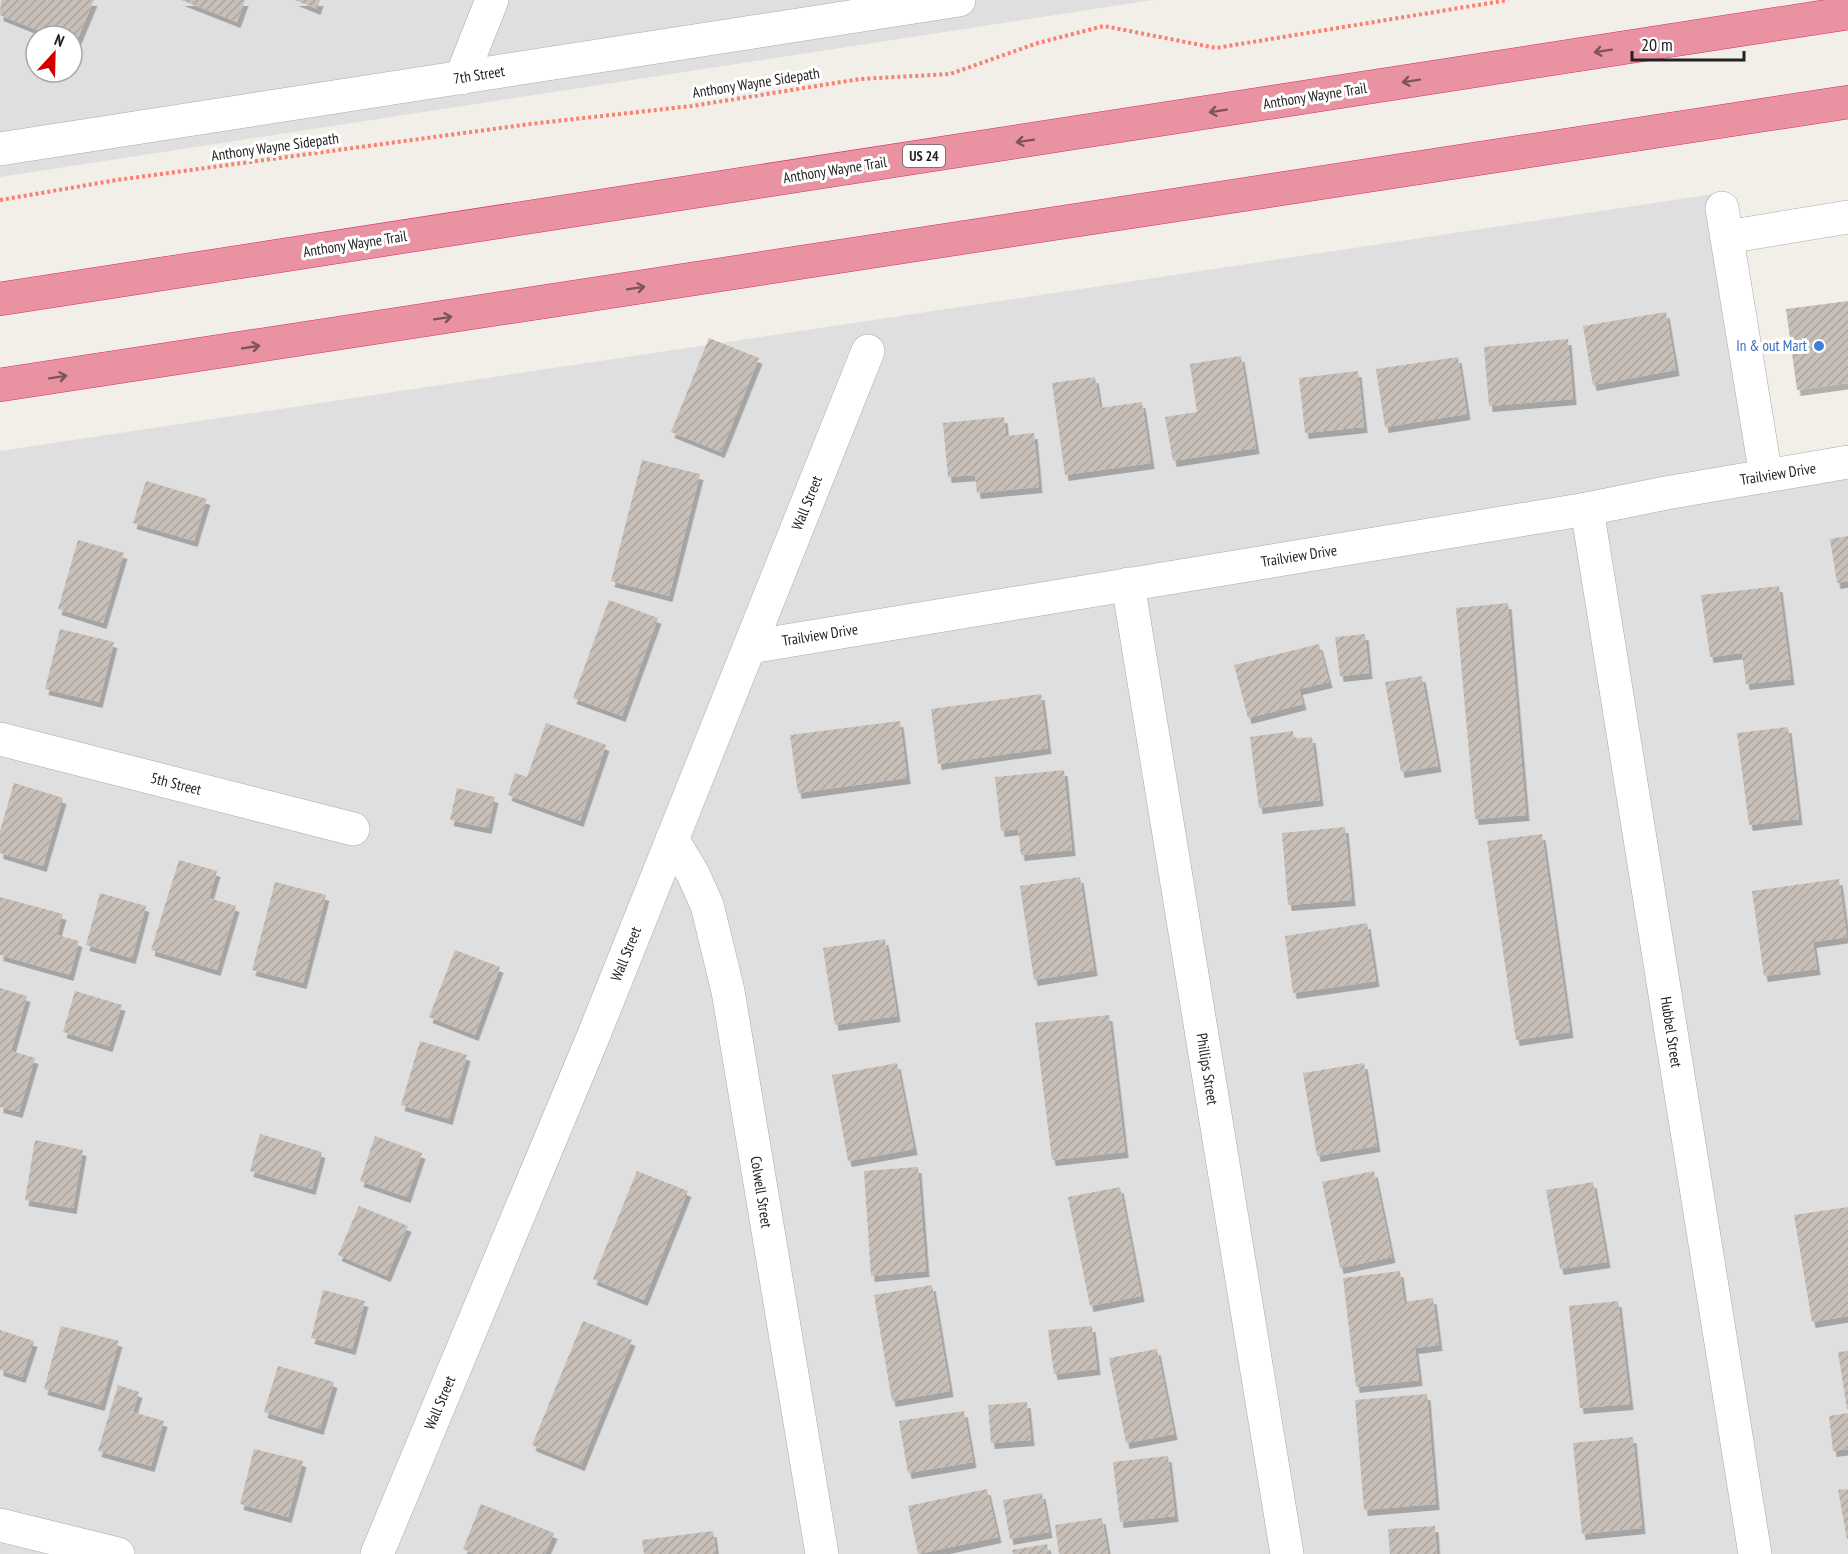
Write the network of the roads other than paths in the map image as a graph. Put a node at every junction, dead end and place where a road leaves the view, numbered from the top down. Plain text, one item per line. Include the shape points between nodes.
1 (492, 0) edge
2 (959, 0) edge
3 (1848, 13) edge
4 (461, 78) junction
5 (1848, 102) edge
6 (0, 149) edge
7 (1848, 217) edge
8 (0, 299) edge
9 (868, 351) dead end
10 (0, 386) edge
11 (1848, 462) edge
12 (1766, 476) junction
13 (1587, 509) junction
14 (1128, 584) junction
15 (750, 647) junction
16 (0, 739) edge
17 (353, 829) dead end
18 (672, 839) junction
19 (0, 1525) edge
20 (118, 1554) edge
21 (377, 1554) edge
22 (822, 1554) edge
23 (1287, 1554) edge
24 (1755, 1554) edge

1 - 4 street
2 - 4 street, 7th Street
3 -> 8 highway, Anthony Wayne Trail / US 24
4 - 6 street, 7th Street
10 -> 5 highway
7 - 12 street via 1725,223
9 - 15 street, Wall Street
11 - 12 street, Trailview Drive
12 - 13 street, Trailview Drive
13 - 14 street, Trailview Drive
13 - 24 street, Hubbel Street
14 - 15 street, Trailview Drive
14 - 23 street, Phillips Street
15 - 18 street, Wall Street
16 - 17 street, 5th Street
18 - 21 street, Wall Street
18 - 22 street, Colwell Street via 707,905 728,991
19 - 20 street

